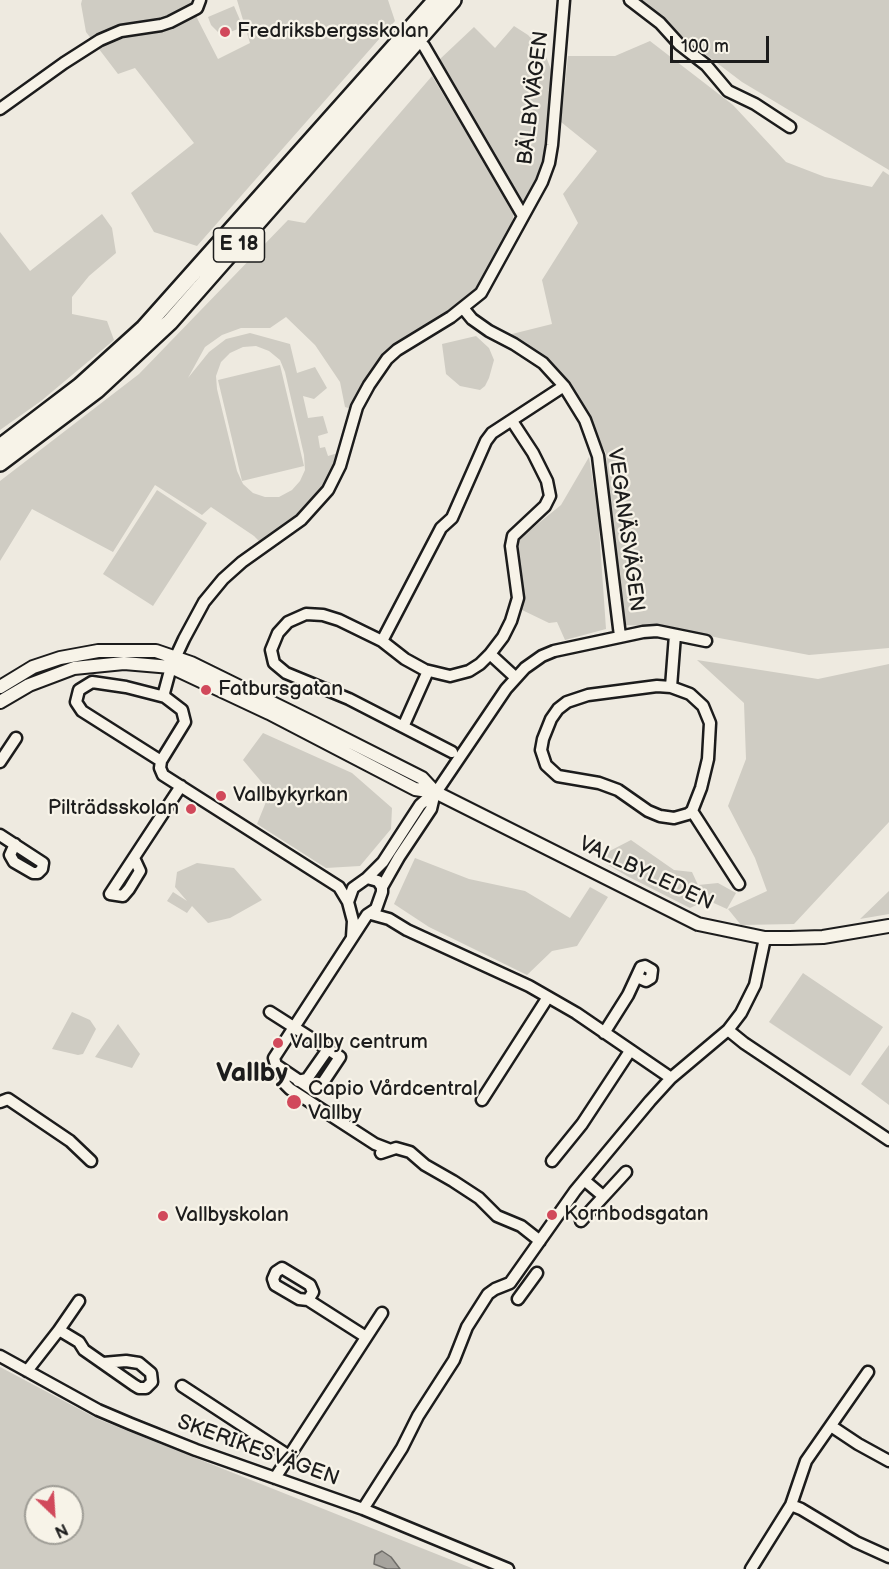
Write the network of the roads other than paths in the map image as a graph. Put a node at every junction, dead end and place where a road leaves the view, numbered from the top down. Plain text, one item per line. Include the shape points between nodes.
1 (200, 0) edge
2 (436, 0) edge
3 (453, 0) edge
4 (564, 0) edge
5 (630, 0) edge
6 (424, 46) dead end
7 (0, 109) edge
8 (790, 127) dead end
9 (523, 216) junction
10 (463, 308) junction
11 (564, 386) junction
12 (512, 421) junction
13 (0, 447) edge
14 (0, 463) edge
15 (675, 635) junction
16 (620, 636) junction
17 (381, 641) junction
18 (706, 641) dead end
19 (490, 654) junction
20 (174, 662) junction
21 (428, 671) junction
22 (515, 677) junction
23 (0, 687) edge
24 (671, 687) junction
25 (165, 697) junction
26 (0, 702) edge
27 (403, 726) junction
28 (16, 738) dead end
29 (452, 752) dead end
30 (161, 761) junction
31 (0, 762) edge
32 (181, 786) junction
33 (435, 792) junction
34 (692, 811) junction
35 (0, 835) edge
36 (15, 844) dead end
37 (134, 858) dead end
38 (363, 880) junction
39 (739, 884) dead end
40 (339, 887) junction
41 (382, 890) junction
42 (349, 906) junction
43 (369, 915) junction
44 (388, 919) junction
45 (889, 926) edge
46 (352, 937) junction
47 (765, 938) junction
48 (637, 977) dead end
49 (548, 997) junction
50 (270, 1012) dead end
51 (294, 1027) junction
52 (728, 1030) junction
53 (604, 1033) junction
54 (630, 1051) junction
55 (283, 1070) junction
56 (671, 1078) junction
57 (482, 1100) dead end
58 (0, 1102) edge
59 (889, 1140) edge
60 (91, 1161) dead end
61 (552, 1161) dead end
62 (626, 1172) dead end
63 (584, 1180) junction
64 (603, 1196) junction
65 (581, 1221) dead end
66 (540, 1241) junction
67 (537, 1273) dead end
68 (510, 1283) junction
69 (308, 1300) dead end
70 (79, 1301) dead end
71 (382, 1313) dead end
72 (59, 1329) junction
73 (366, 1337) junction
74 (0, 1356) edge
75 (103, 1363) dead end
76 (27, 1371) junction
77 (868, 1372) dead end
78 (182, 1386) dead end
79 (831, 1426) junction
80 (288, 1456) junction
81 (889, 1461) edge
82 (275, 1478) junction
83 (791, 1505) junction
84 (363, 1509) junction
85 (889, 1557) edge
86 (508, 1569) edge
87 (751, 1569) edge

1 - 7 street via 197,8 160,26 121,31 100,40
2 - 13 highway, E 18 via 144,328 86,382
3 - 14 highway, E 18 via 170,322 97,390
4 - 9 street, BÄLBYVÄGEN via 551,152 542,182
5 - 8 street via 706,65 728,91
6 - 9 street
9 - 10 street, BÄLBYVÄGEN via 482,292
10 - 11 street, VEGANÄSVÄGEN via 472,319 543,363
10 - 20 street via 387,360 353,414 342,460 328,490 301,520 223,579 204,602
11 - 12 street
11 - 16 street, VEGANÄSVÄGEN via 585,420 598,456
12 - 17 street via 486,441 452,518 441,528
12 - 19 street via 533,453 550,496 545,506 513,536 518,598 503,637
15 - 16 street via 657,631
15 - 18 street
15 - 24 street
16 - 22 street via 554,651
17 - 21 street
17 - 27 street via 339,620 306,614 288,622 271,650 274,663 286,673
19 - 21 street via 469,671 450,676
19 - 22 street
20 - 23 main road, VALLBYLEDEN via 156,651 98,651 53,660
20 - 25 street
20 - 26 main road, VALLBYLEDEN via 74,668 29,685
20 - 33 main road, VALLBYLEDEN via 216,674 422,778
21 - 27 street
22 - 33 street
24 - 34 street via 701,703 710,723 708,759
24 - 34 street via 588,695 567,702 551,719 543,739 542,757 558,776 610,786 653,813 674,818
25 - 30 street via 182,710 185,722
25 - 30 street via 92,682 80,690 76,702 82,711
27 - 29 street
28 - 31 street
30 - 32 street via 163,775
32 - 37 street
32 - 40 street
33 - 38 street via 420,805 382,862
33 - 41 street via 431,809
33 - 47 main road, VALLBYLEDEN via 698,924
34 - 39 street
35 - 36 street
38 - 40 street
38 - 41 street via 378,881
38 - 42 street via 349,893
40 - 42 street
41 - 43 street via 376,909
41 - 44 street
42 - 43 street via 359,915
42 - 46 street
43 - 44 street
43 - 46 street
44 - 49 street
45 - 47 main road, VALLBYLEDEN via 823,937
46 - 51 street
47 - 52 street via 750,997
48 - 53 street
49 - 53 street
49 - 57 street
50 - 51 street
51 - 55 street via 274,1058
51 - 55 street via 328,1049 307,1079 298,1081
52 - 56 street
52 - 59 street
53 - 54 street
54 - 56 street
54 - 61 street via 582,1124
55 - 66 street via 290,1089 385,1151 410,1152 478,1198 497,1216 521,1226
56 - 63 street
58 - 60 street via 8,1099 70,1141
62 - 64 street
63 - 64 street
63 - 66 street
64 - 65 street
66 - 68 street
67 - 68 street via 519,1297
68 - 84 street via 488,1294 467,1327 454,1360
69 - 73 street
70 - 72 street
71 - 73 street
72 - 75 street
72 - 76 street
73 - 80 street
74 - 76 street, SKERIKESVÄGEN
76 - 82 street, SKERIKESVÄGEN via 98,1410
77 - 79 street
78 - 80 street
79 - 81 street
79 - 83 street via 806,1461
80 - 82 street
82 - 84 street, SKERIKESVÄGEN
83 - 85 street
83 - 87 street
84 - 86 street, SKERIKESVÄGEN

